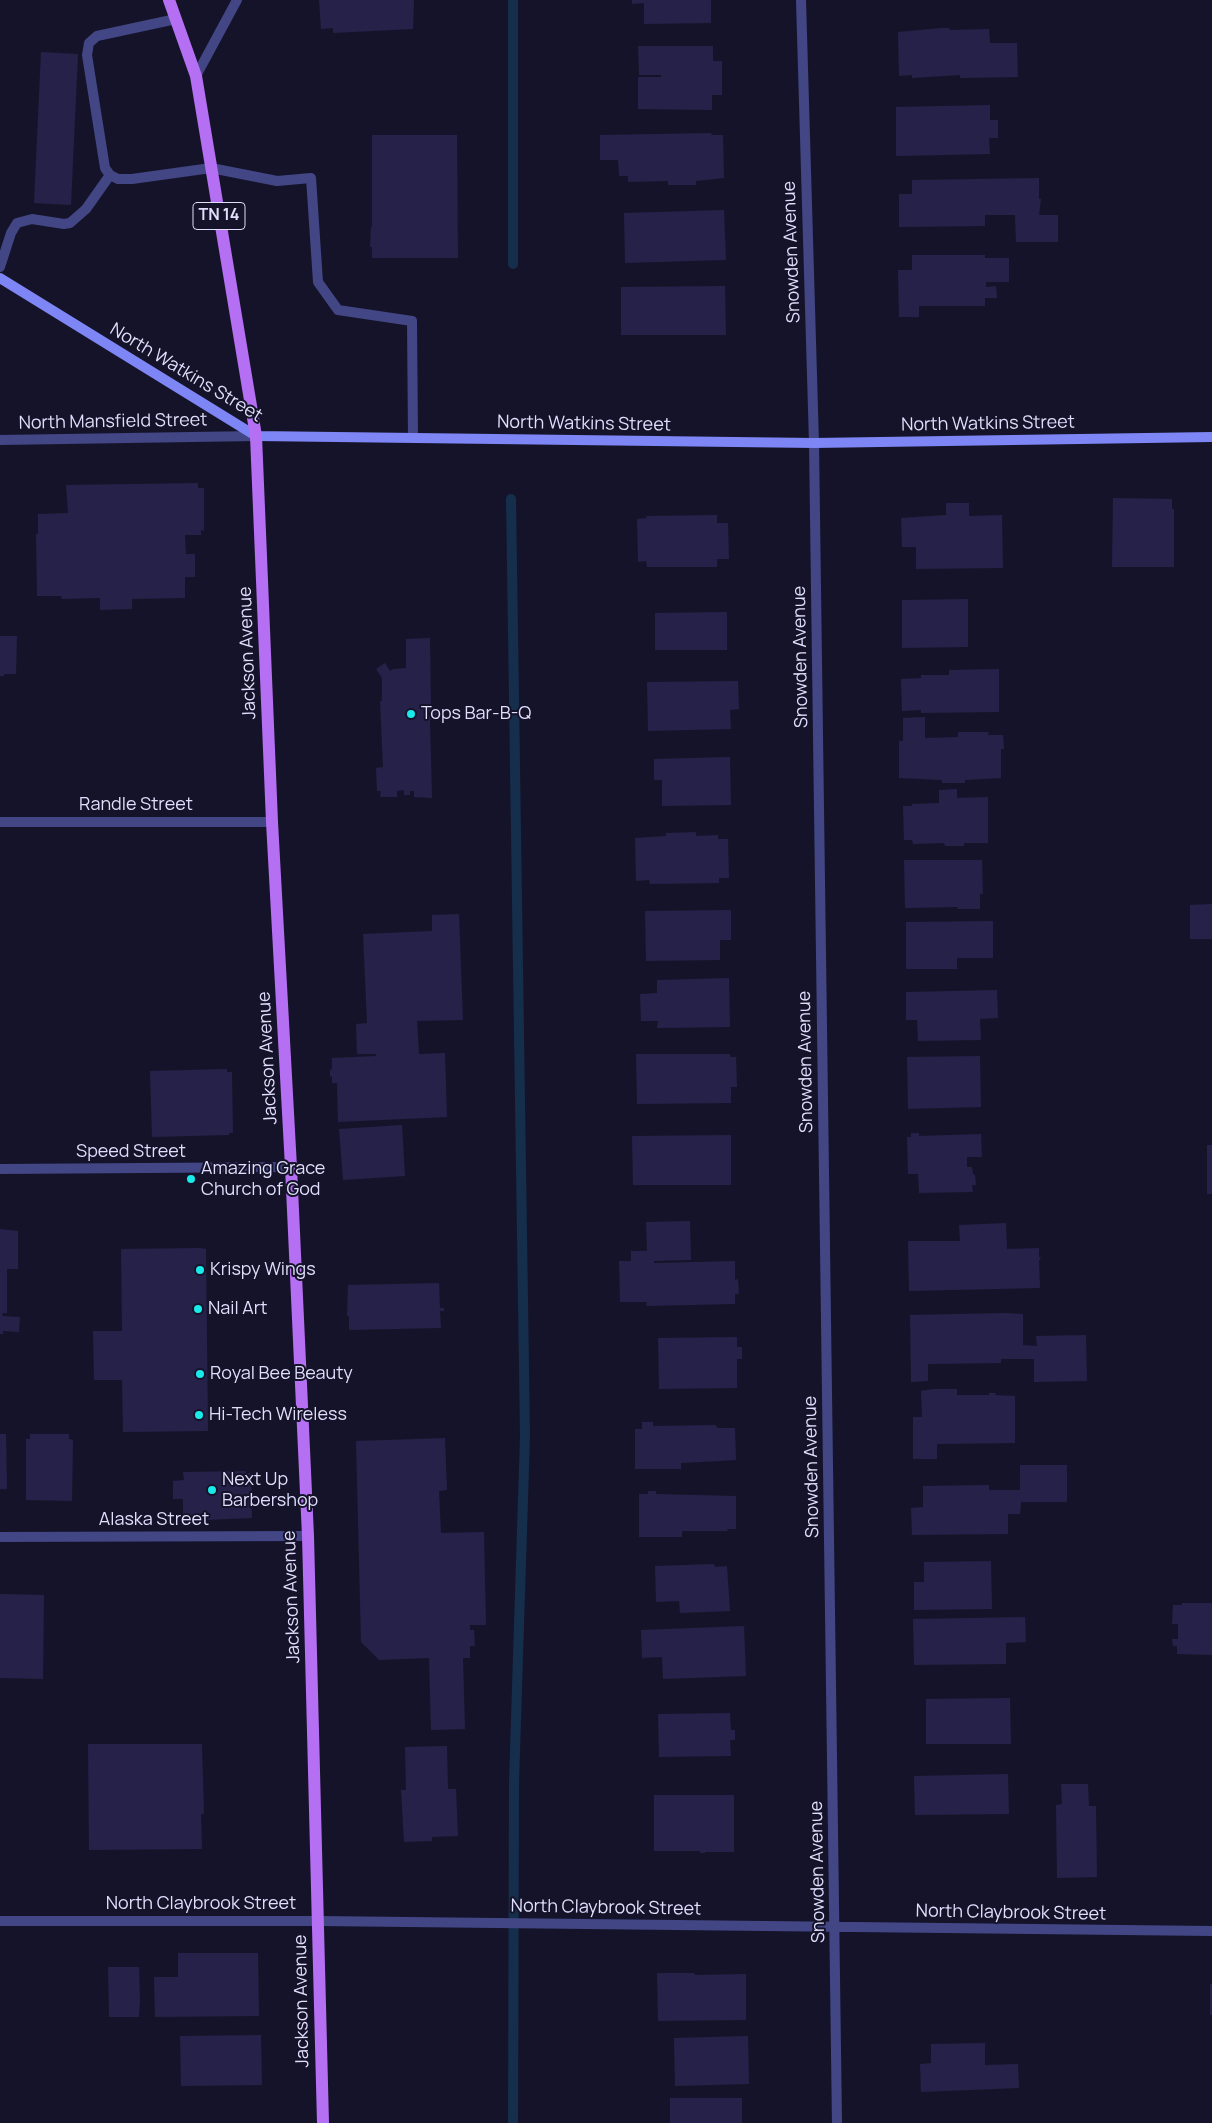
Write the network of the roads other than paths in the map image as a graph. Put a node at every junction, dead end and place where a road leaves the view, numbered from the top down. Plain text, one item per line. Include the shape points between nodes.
1 (169, 0) edge
2 (237, 0) edge
3 (801, 0) edge
4 (176, 19) junction
5 (196, 76) junction
6 (211, 168) junction
7 (110, 175) junction
8 (0, 267) edge
9 (0, 278) edge
10 (256, 436) junction
11 (1212, 436) edge
12 (413, 438) junction
13 (0, 440) edge
14 (814, 443) junction
15 (0, 822) edge
16 (272, 822) junction
17 (292, 1167) junction
18 (0, 1169) edge
19 (308, 1536) junction
20 (0, 1537) edge
21 (0, 1921) edge
22 (318, 1921) junction
23 (835, 1927) junction
24 (1212, 1931) edge
25 (323, 2123) edge
26 (837, 2123) edge

1 - 4 main road, Jackson Avenue / TN 14
2 - 5 street
3 - 14 street, Snowden Avenue
4 - 5 main road, Jackson Avenue / TN 14
4 - 7 street via 97,36 89,43 88,64 105,168
5 - 6 main road, Jackson Avenue / TN 14
6 - 7 street via 132,179 118,179
6 - 10 main road, Jackson Avenue / TN 14
6 - 12 street via 277,181 311,178 318,282 338,310 412,321
7 - 8 street via 86,209 70,223 32,219 16,223
9 - 10 main road, North Watkins Street
10 - 12 main road, North Watkins Street
10 - 13 street, North Mansfield Street
10 - 16 main road, Jackson Avenue / TN 14
11 - 14 main road, North Watkins Street
12 - 14 main road, North Watkins Street
14 - 23 street, Snowden Avenue
15 - 16 street, Randle Street
16 - 17 main road, Jackson Avenue / TN 14
17 - 18 street, Speed Street
17 - 19 main road, Jackson Avenue / TN 14
19 - 20 street, Alaska Street
19 - 22 main road, Jackson Avenue / TN 14
21 - 22 street, North Claybrook Street
22 - 23 street, North Claybrook Street
22 - 25 main road, Jackson Avenue / TN 14
23 - 24 street, North Claybrook Street
23 - 26 street, Snowden Avenue

